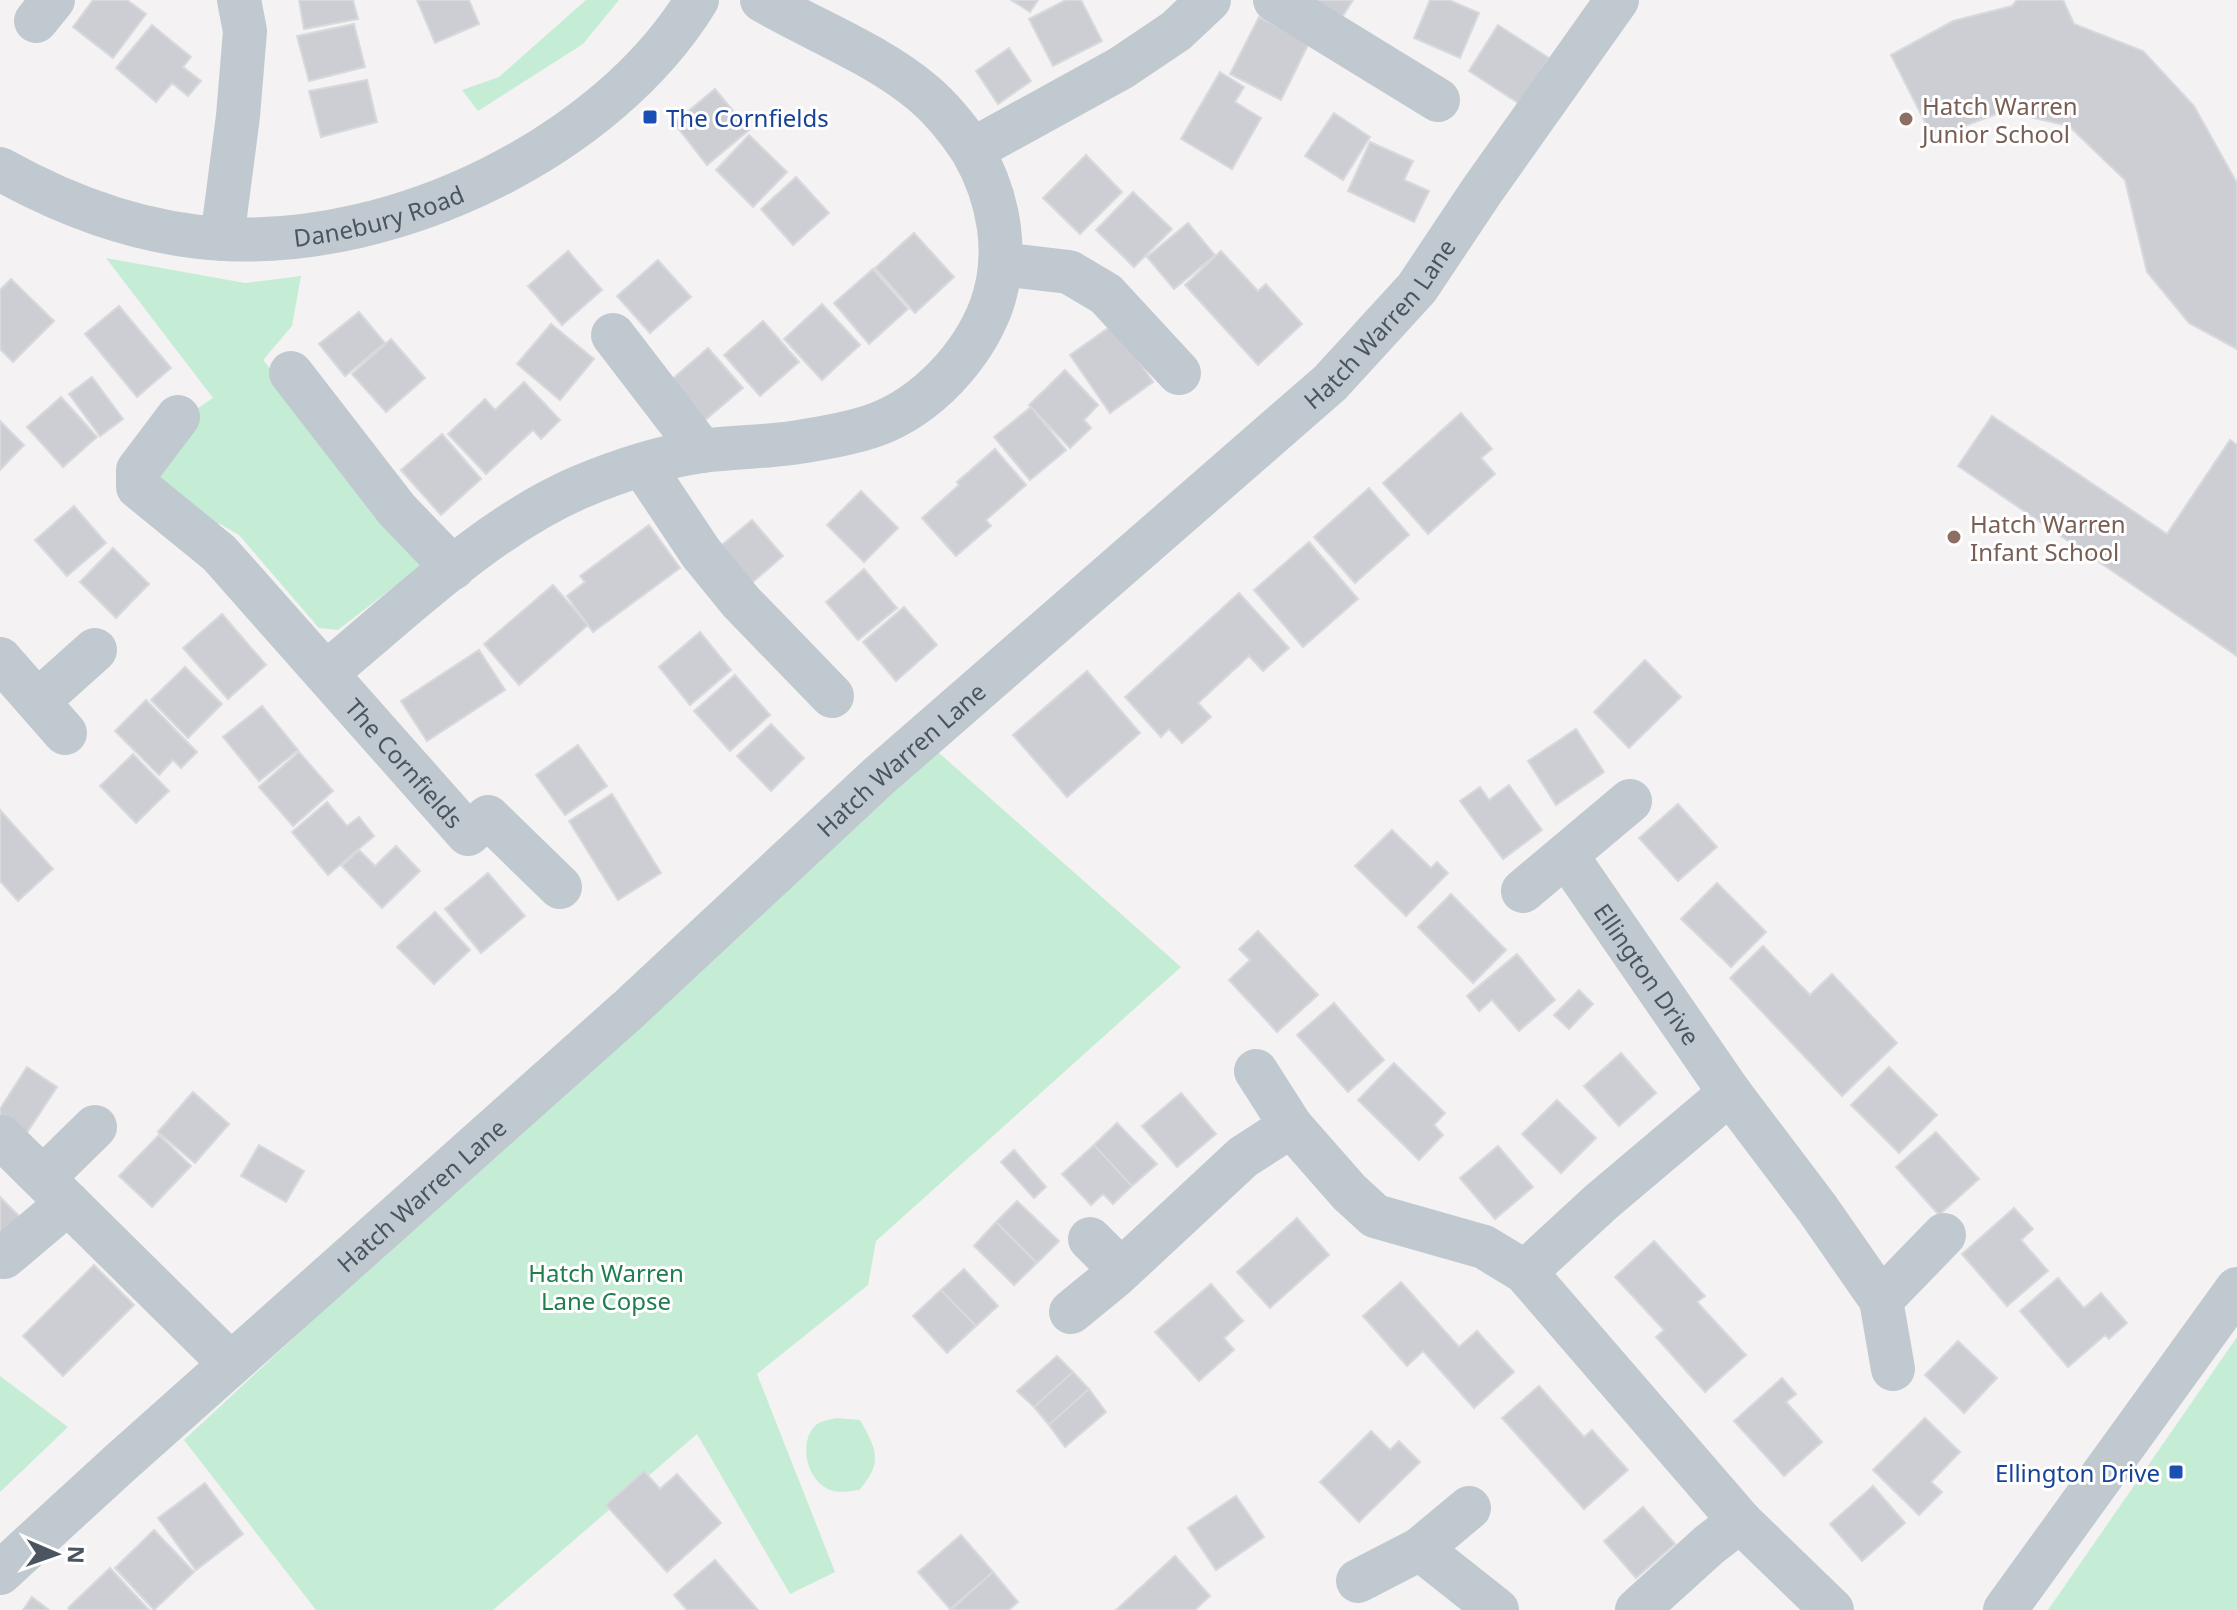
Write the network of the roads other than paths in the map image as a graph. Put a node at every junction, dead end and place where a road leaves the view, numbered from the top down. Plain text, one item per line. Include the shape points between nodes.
1 (239, 0) edge
2 (697, 0) edge
3 (762, 0) edge
4 (1209, 0) edge
5 (1275, 0) edge
6 (1617, 0) edge
7 (1438, 100) dead end
8 (972, 150) junction
9 (0, 169) edge
10 (222, 239) junction
11 (1000, 264) junction
12 (613, 335) dead end
13 (291, 373) dead end
14 (1179, 373) dead end
15 (178, 417) dead end
16 (702, 451) junction
17 (643, 466) junction
18 (453, 568) junction
19 (95, 650) dead end
20 (0, 659) edge
21 (326, 673) junction
22 (832, 696) dead end
23 (1630, 801) dead end
24 (1566, 855) junction
25 (560, 887) dead end
26 (1523, 891) dead end
27 (1256, 1071) dead end
28 (1730, 1093) junction
29 (1291, 1126) junction
30 (95, 1127) dead end
31 (1, 1137) edge
32 (56, 1191) junction
33 (1944, 1235) dead end
34 (1090, 1239) dead end
35 (4, 1257) dead end
36 (1121, 1270) junction
37 (1525, 1272) junction
38 (2237, 1289) edge
39 (1881, 1300) junction
40 (1071, 1312) dead end
41 (231, 1364) junction
42 (1893, 1369) dead end
43 (1469, 1508) dead end
44 (1740, 1521) junction
45 (1420, 1549) junction
46 (0, 1573) edge
47 (1358, 1581) dead end
48 (1497, 1610) edge
49 (1637, 1610) edge
50 (1832, 1610) edge
51 (2005, 1610) edge

1 - 10 street via 245,31
2 - 10 street, Danebury Road via 634,79 600,109 567,136 495,177 420,208 345,228
3 - 8 street via 922,92
4 - 8 street via 1176,31 1121,68
5 - 7 street
6 - 41 street, Hatch Warren Lane via 1417,288 1330,383 879,776 628,1010
8 - 11 street via 986,174 999,220
9 - 10 street, Danebury Road via 106,216
11 - 14 street via 1069,272 1106,294
11 - 16 street via 997,291 978,335 950,372 913,405 875,425 847,432 794,443
12 - 16 street
13 - 18 street via 397,510
15 - 21 street, The Cornfields via 138,470 138,487 219,553
16 - 17 street
17 - 18 street via 538,509
17 - 22 street via 741,602
18 - 21 street
19 - 20 street via 52,717
21 - 25 street, The Cornfields via 468,834 488,817
23 - 24 street
24 - 26 street
24 - 28 street, Ellington Drive
27 - 29 street
28 - 37 street
28 - 39 street, Ellington Drive
29 - 36 street via 1243,1157
29 - 37 street via 1375,1216 1484,1247
30 - 32 street
31 - 32 street
32 - 35 street
32 - 41 street
33 - 39 street
34 - 36 street
36 - 40 street
37 - 44 street
38 - 51 street
39 - 42 street, Ellington Drive
41 - 46 street, Hatch Warren Lane
43 - 45 street
44 - 49 street
44 - 50 street
45 - 47 street
45 - 48 street

